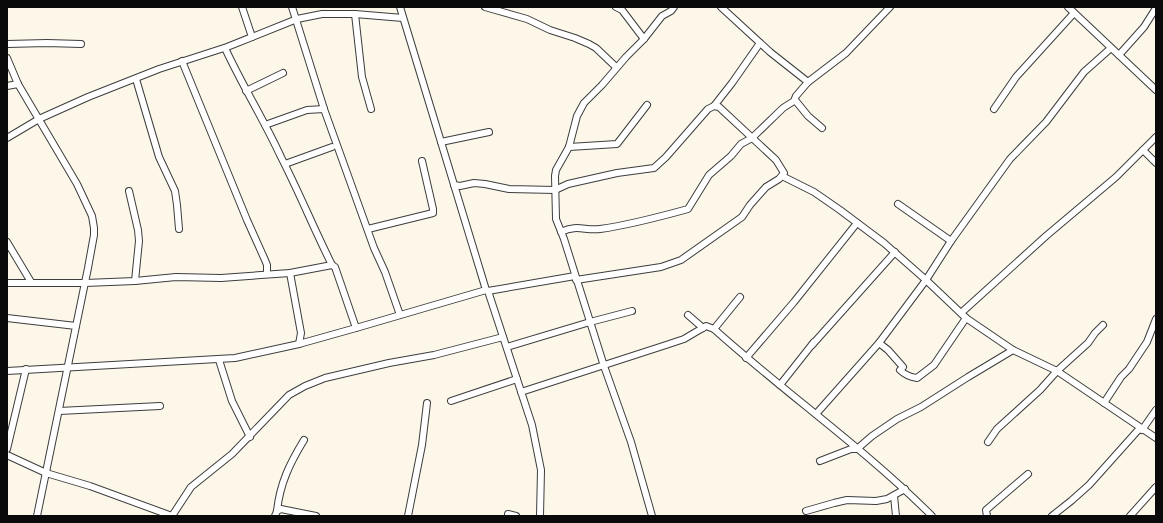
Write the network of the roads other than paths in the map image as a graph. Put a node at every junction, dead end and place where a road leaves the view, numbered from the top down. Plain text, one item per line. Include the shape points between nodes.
1 (242, 7) edge
2 (292, 7) edge
3 (400, 7) edge
4 (485, 7) edge
5 (616, 7) edge
6 (674, 7) edge
7 (721, 7) edge
8 (890, 7) edge
9 (1068, 7) edge
10 (1156, 8) edge
11 (1074, 13) junction
12 (355, 14) junction
13 (404, 18) junction
14 (297, 19) junction
15 (252, 37) junction
16 (644, 39) junction
17 (760, 43) junction
18 (7, 44) edge
19 (81, 44) dead end
20 (225, 48) junction
21 (1111, 48) junction
22 (1119, 56) junction
23 (7, 58) edge
24 (182, 61) junction
25 (616, 67) junction
26 (283, 73) dead end
27 (136, 79) junction
28 (808, 82) junction
29 (18, 84) junction
30 (7, 86) edge
31 (1156, 90) edge
32 (246, 91) junction
33 (794, 100) junction
34 (647, 105) dead end
35 (714, 106) junction
36 (324, 109) junction
37 (371, 109) dead end
38 (994, 109) dead end
39 (39, 119) junction
40 (265, 125) junction
41 (822, 128) dead end
42 (489, 132) dead end
43 (7, 138) edge
44 (752, 138) junction
45 (1156, 138) edge
46 (441, 142) junction
47 (332, 147) dead end
48 (569, 147) junction
49 (1143, 150) junction
50 (422, 161) dead end
51 (1156, 163) edge
52 (285, 164) junction
53 (782, 176) junction
54 (454, 185) junction
55 (555, 190) junction
56 (129, 191) dead end
57 (898, 204) dead end
58 (857, 223) junction
59 (179, 229) dead end
60 (368, 229) junction
61 (561, 232) junction
62 (951, 241) junction
63 (7, 242) edge
64 (894, 252) junction
65 (332, 265) junction
66 (290, 273) junction
67 (267, 274) junction
68 (576, 278) junction
69 (926, 280) junction
70 (134, 281) junction
71 (31, 282) junction
72 (7, 283) edge
73 (85, 283) junction
74 (487, 290) junction
75 (740, 297) dead end
76 (793, 307) dead end
77 (632, 311) dead end
78 (961, 313) junction
79 (400, 315) junction
80 (688, 315) dead end
81 (836, 317) dead end
82 (7, 318) edge
83 (966, 318) junction
84 (1156, 319) edge
85 (590, 322) junction
86 (1103, 325) dead end
87 (76, 326) junction
88 (356, 328) junction
89 (703, 328) junction
90 (714, 329) junction
91 (503, 337) junction
92 (879, 343) junction
93 (299, 344) junction
94 (812, 345) junction
95 (507, 347) junction
96 (1013, 350) junction
97 (746, 358) junction
98 (219, 360) junction
99 (68, 366) junction
100 (604, 366) junction
101 (26, 369) junction
102 (7, 371) edge
103 (1057, 371) junction
104 (517, 379) junction
105 (780, 384) junction
106 (521, 392) junction
107 (451, 402) dead end
108 (427, 403) dead end
109 (1104, 403) junction
110 (160, 406) dead end
111 (1156, 410) edge
112 (59, 411) junction
113 (816, 414) junction
114 (1141, 429) junction
115 (250, 436) junction
116 (1156, 438) edge
117 (304, 440) dead end
118 (988, 442) dead end
119 (7, 449) edge
120 (857, 449) junction
121 (7, 456) edge
122 (820, 461) dead end
123 (46, 474) junction
124 (1028, 474) dead end
125 (1156, 488) edge
126 (905, 489) junction
127 (894, 496) junction
128 (806, 511) dead end
129 (153, 513) edge
130 (276, 514) edge
131 (508, 514) dead end
132 (37, 516) edge
133 (172, 516) edge
134 (316, 516) edge
135 (408, 516) edge
136 (516, 516) edge
137 (540, 516) edge
138 (652, 516) edge
139 (896, 516) edge
140 (932, 516) edge
141 (987, 516) edge
142 (1052, 516) edge
143 (1130, 516) edge

1 - 15 street
2 - 14 street
3 - 13 street
4 - 25 street via 527,19 589,44
5 - 16 street via 622,10
6 - 16 street via 662,16
7 - 17 street
8 - 28 street via 846,52
9 - 11 street
10 - 22 street via 1144,27
11 - 21 street
11 - 38 street via 1016,78
12 - 13 street
12 - 14 street via 322,14
12 - 37 street via 362,77
13 - 46 street
14 - 15 street
14 - 36 street
15 - 20 street
16 - 25 street
17 - 28 street
17 - 35 street
18 - 19 street
20 - 24 street
20 - 32 street
21 - 22 street
21 - 62 street via 1084,72 1046,122 1010,159
22 - 31 street
23 - 29 street
24 - 27 street
24 - 67 street via 267,265
25 - 48 street via 580,109
26 - 32 street
27 - 39 street
27 - 59 street via 159,157 175,191
28 - 33 street
29 - 30 street
29 - 39 street
32 - 40 street
33 - 41 street via 811,120
33 - 44 street
34 - 48 street via 617,144
35 - 44 street via 719,107
35 - 55 street via 708,109 654,168 617,173 568,184
36 - 40 street via 307,110
36 - 60 street
39 - 43 street
39 - 73 street via 77,184 92,216 94,235
40 - 52 street
42 - 46 street
44 - 53 street via 776,160 784,173
44 - 61 street via 741,144 709,175 688,209 636,223 594,229 572,228
45 - 49 street
46 - 54 street
47 - 52 street
48 - 55 street via 556,170
49 - 51 street
49 - 78 street via 1116,177
50 - 60 street via 433,213
52 - 65 street
53 - 58 street via 814,192
53 - 68 street via 766,187 737,221 681,260 661,267
54 - 55 street via 474,183 509,189
54 - 74 street
55 - 61 street via 556,219
56 - 70 street via 139,241
57 - 62 street
58 - 64 street
58 - 97 street
60 - 79 street
61 - 68 street
62 - 69 street
63 - 71 street
64 - 69 street
64 - 94 street
65 - 66 street
65 - 88 street via 335,267
66 - 67 street
66 - 93 street via 301,333
67 - 70 street
68 - 74 street
68 - 85 street
69 - 78 street
69 - 92 street
70 - 73 street
71 - 72 street
71 - 73 street
73 - 87 street
74 - 79 street
74 - 91 street
75 - 90 street
76 - 97 street
77 - 85 street
78 - 83 street
79 - 88 street
80 - 89 street
81 - 94 street
82 - 87 street
83 - 92 street via 934,365 917,378 910,377
83 - 96 street
84 - 109 street via 1146,342
85 - 95 street
85 - 100 street
86 - 103 street via 1088,343
87 - 99 street
88 - 93 street
89 - 90 street
89 - 100 street via 684,339
90 - 97 street
91 - 95 street
91 - 115 street via 434,355 325,378 289,395
92 - 113 street
93 - 98 street
94 - 105 street
95 - 104 street
96 - 103 street
96 - 120 street via 927,404 897,419
97 - 105 street
98 - 99 street
98 - 115 street via 232,401
99 - 101 street
99 - 112 street
100 - 106 street
100 - 138 street via 631,442
101 - 102 street
101 - 119 street
103 - 109 street
103 - 118 street via 997,429
104 - 106 street
104 - 107 street
105 - 113 street
106 - 137 street via 532,425 541,470
108 - 135 street via 422,445
109 - 114 street
110 - 112 street
111 - 114 street
112 - 123 street
113 - 120 street
114 - 116 street
114 - 142 street via 1089,485
115 - 133 street via 191,487
117 - 130 street via 281,486
120 - 122 street
120 - 126 street
121 - 123 street
123 - 129 street via 90,486
123 - 132 street
124 - 141 street via 986,510
125 - 143 street
126 - 127 street
126 - 140 street
127 - 128 street via 876,501 847,500
127 - 139 street
129 - 133 street
130 - 134 street via 281,509
131 - 136 street

